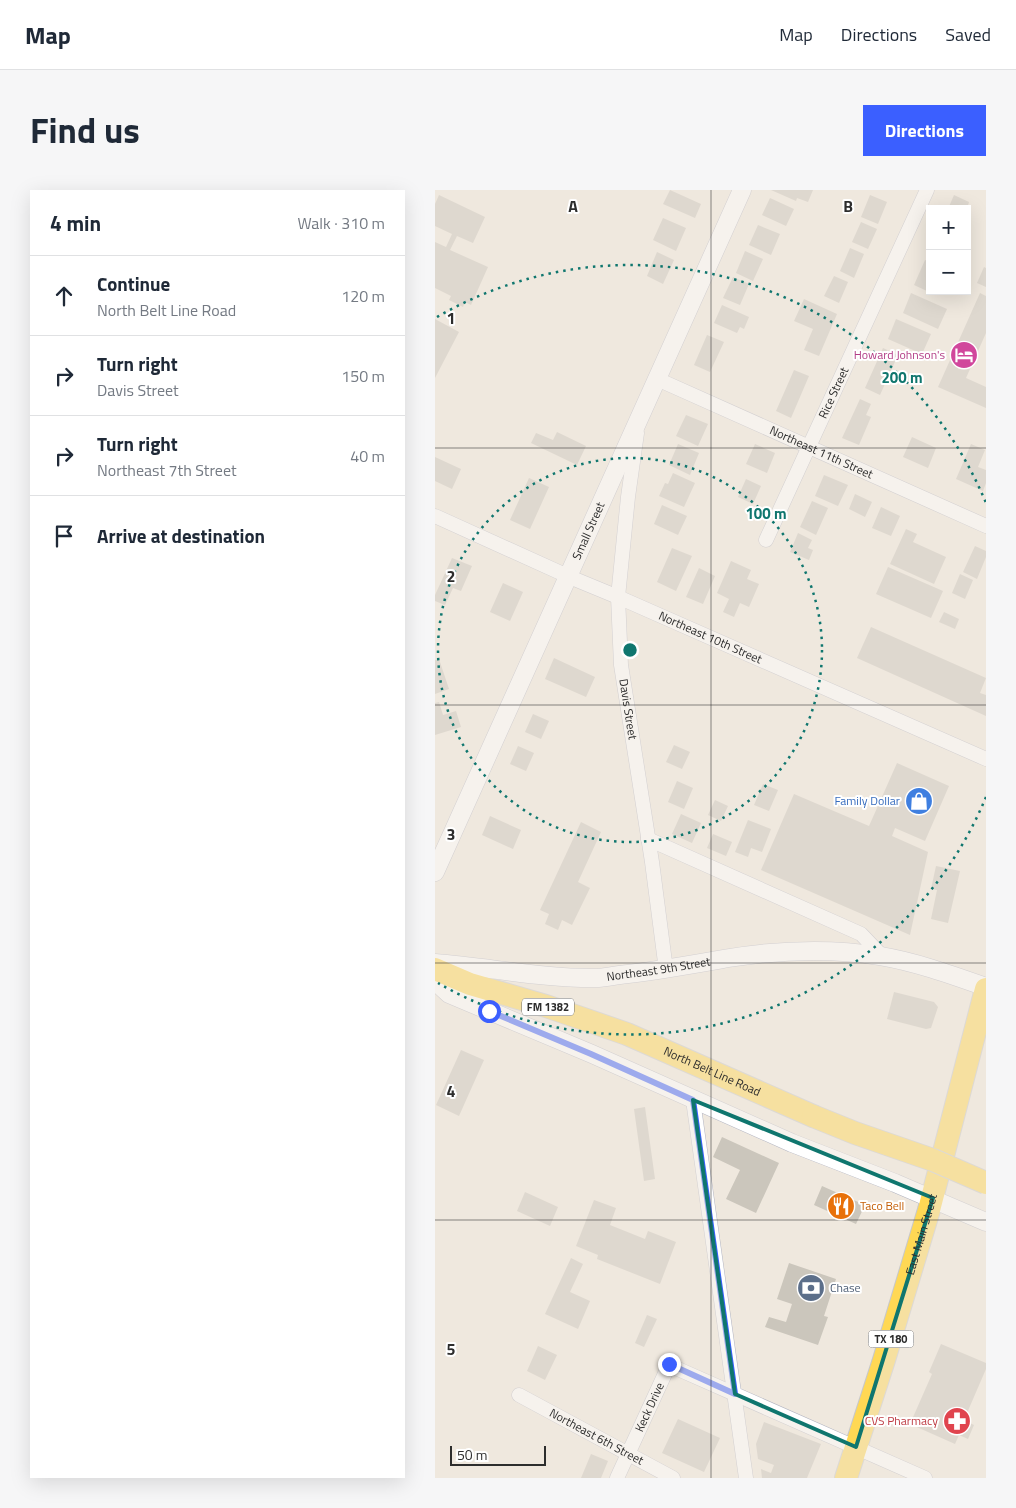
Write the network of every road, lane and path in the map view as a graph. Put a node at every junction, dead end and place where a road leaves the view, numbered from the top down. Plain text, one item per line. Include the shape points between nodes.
1 (742, 190) edge
2 (927, 190) edge
3 (657, 379) junction
4 (639, 418) junction
5 (809, 446) junction
6 (435, 516) edge
7 (986, 526) edge
8 (766, 540) dead end
9 (568, 576) junction
10 (618, 597) junction
11 (986, 759) edge
12 (648, 839) junction
13 (435, 872) edge
14 (882, 956) junction
15 (435, 963) edge
16 (435, 970) edge
17 (666, 970) junction
18 (435, 981) edge
19 (986, 988) edge
20 (693, 1100) junction
21 (986, 1183) edge
22 (933, 1198) junction
23 (986, 1222) edge
24 (735, 1394) junction
25 (519, 1395) dead end
26 (856, 1447) junction
27 (627, 1455) junction
28 (617, 1478) edge
29 (673, 1478) edge
30 (746, 1478) edge
31 (846, 1478) edge
32 (925, 1478) edge

1 - 3 street, Small Street
2 - 5 street, Rice Street
3 - 4 street, Small Street
3 - 5 street, Northeast 11th Street
4 - 9 street, Small Street
4 - 10 street, Davis Street
5 - 7 street, Northeast 11th Street
5 - 8 street, Rice Street
6 - 9 street, Northeast 10th Street
9 - 10 street, Northeast 10th Street
9 - 13 street, Small Street
10 - 11 street, Northeast 10th Street
10 - 12 street, Davis Street via 621,665
12 - 14 street via 861,934
12 - 17 street, Davis Street
14 - 17 street, Northeast 9th Street via 839,951 783,952
14 - 19 street, Northeast 9th Street via 924,966
15 - 17 street, Northeast 9th Street via 598,978
16 - 21 main road, North Belt Line Road / FM 1382, bridge via 627,1034 813,1116
18 - 20 street, FM 1382 via 449,994
19 - 22 main road, East Main Street / TX 180
20 - 22 street, FM 1382
20 - 24 street
22 - 23 street, FM 1382
22 - 26 main road, East Main Street / TX 180
24 - 26 street
24 - 27 street, Keck Drive via 669,1364
24 - 30 street
25 - 27 street, Northeast 6th Street
26 - 31 main road, East Main Street / TX 180
26 - 32 street
27 - 28 street, Keck Drive
27 - 29 street, Northeast 6th Street

